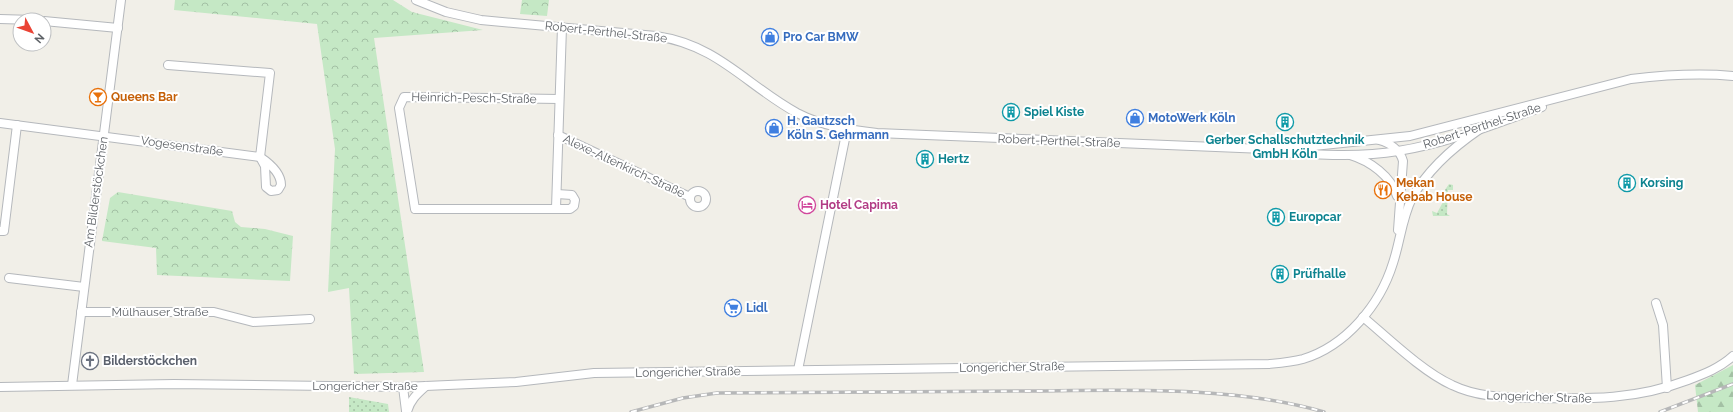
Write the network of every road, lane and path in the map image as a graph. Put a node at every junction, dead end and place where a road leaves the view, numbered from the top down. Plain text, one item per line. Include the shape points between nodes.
1 (121, 0) edge
2 (416, 0) edge
3 (0, 19) edge
4 (12, 19) edge
5 (52, 22) edge
6 (562, 27) junction
7 (118, 28) junction
8 (168, 65) dead end
9 (1733, 76) edge
10 (1594, 88) junction
11 (560, 99) junction
12 (0, 123) edge
13 (17, 125) junction
14 (847, 129) junction
15 (1480, 129) junction
16 (558, 135) junction
17 (104, 136) junction
18 (1410, 136) junction
19 (1377, 139) junction
20 (1272, 150) junction
21 (1398, 151) junction
22 (1346, 154) junction
23 (557, 194) junction
24 (1397, 196) junction
25 (690, 197) dead end
26 (1399, 206) junction
27 (556, 208) junction
28 (0, 231) edge
29 (1398, 242) junction
30 (9, 278) dead end
31 (84, 287) junction
32 (1656, 303) dead end
33 (81, 312) junction
34 (1363, 317) junction
35 (310, 319) dead end
36 (1733, 356) edge
37 (798, 370) junction
38 (72, 385) junction
39 (426, 386) junction
40 (0, 387) edge
41 (403, 387) junction
42 (1667, 388) junction
43 (407, 412) edge

1 - 7 street, Am Bilderstöckchen
2 - 6 street, Robert-Perthel-Straße via 466,17
3 - 4 street
5 - 7 street
6 - 11 street
6 - 14 street, Robert-Perthel-Straße via 656,36 686,43 718,57 798,113
7 - 17 street, Am Bilderstöckchen
8 - 17 street, Vogesenstraße via 270,73 260,157
9 - 10 street, Robert-Perthel-Straße via 1662,75
10 - 15 street, Robert-Perthel-Straße
10 - 18 street, Robert-Perthel-Straße
11 - 16 street
11 - 27 street, Heinrich-Pesch-Straße via 404,97 399,108 415,209
12 - 13 street, Vogesenstraße
13 - 17 street, Vogesenstraße
13 - 28 street via 4,231
14 - 20 street, Robert-Perthel-Straße via 877,133
14 - 37 street
15 - 21 street, Robert-Perthel-Straße
15 - 29 street, Longericher Straße via 1457,145 1433,168 1412,199
16 - 23 street
16 - 25 street, Alexe-Altenkirch-Straße
17 - 31 street, Am Bilderstöckchen
18 - 19 street, Robert-Perthel-Straße
18 - 21 street via 1401,143
19 - 20 street, Robert-Perthel-Straße
19 - 21 street via 1388,142
20 - 22 street, Robert-Perthel-Straße
21 - 22 street, Robert-Perthel-Straße
21 - 24 street, Longericher Straße
21 - 26 street, Longericher Straße via 1403,161
22 - 24 street, Longericher Straße via 1376,167
23 - 27 street
23 - 27 street via 570,194 575,200 574,206 570,209
24 - 26 street, Longericher Straße
26 - 29 street, Longericher Straße
29 - 34 street, Longericher Straße via 1386,283
30 - 31 street
31 - 33 street, Am Bilderstöckchen
32 - 42 street via 1663,325
33 - 35 street, Mülhauser Straße via 214,312 253,322
33 - 38 street, Am Bilderstöckchen
34 - 37 street, Longericher Straße via 1327,349 1303,359 1270,364
34 - 42 street, Longericher Straße via 1452,386 1482,396 1612,398
36 - 42 street, Longericher Straße via 1716,369
37 - 39 street, Longericher Straße via 594,373 516,382
38 - 40 street, Longericher Straße
38 - 41 street, Longericher Straße
39 - 41 street, Longericher Straße
39 - 43 street via 416,394
41 - 43 street

